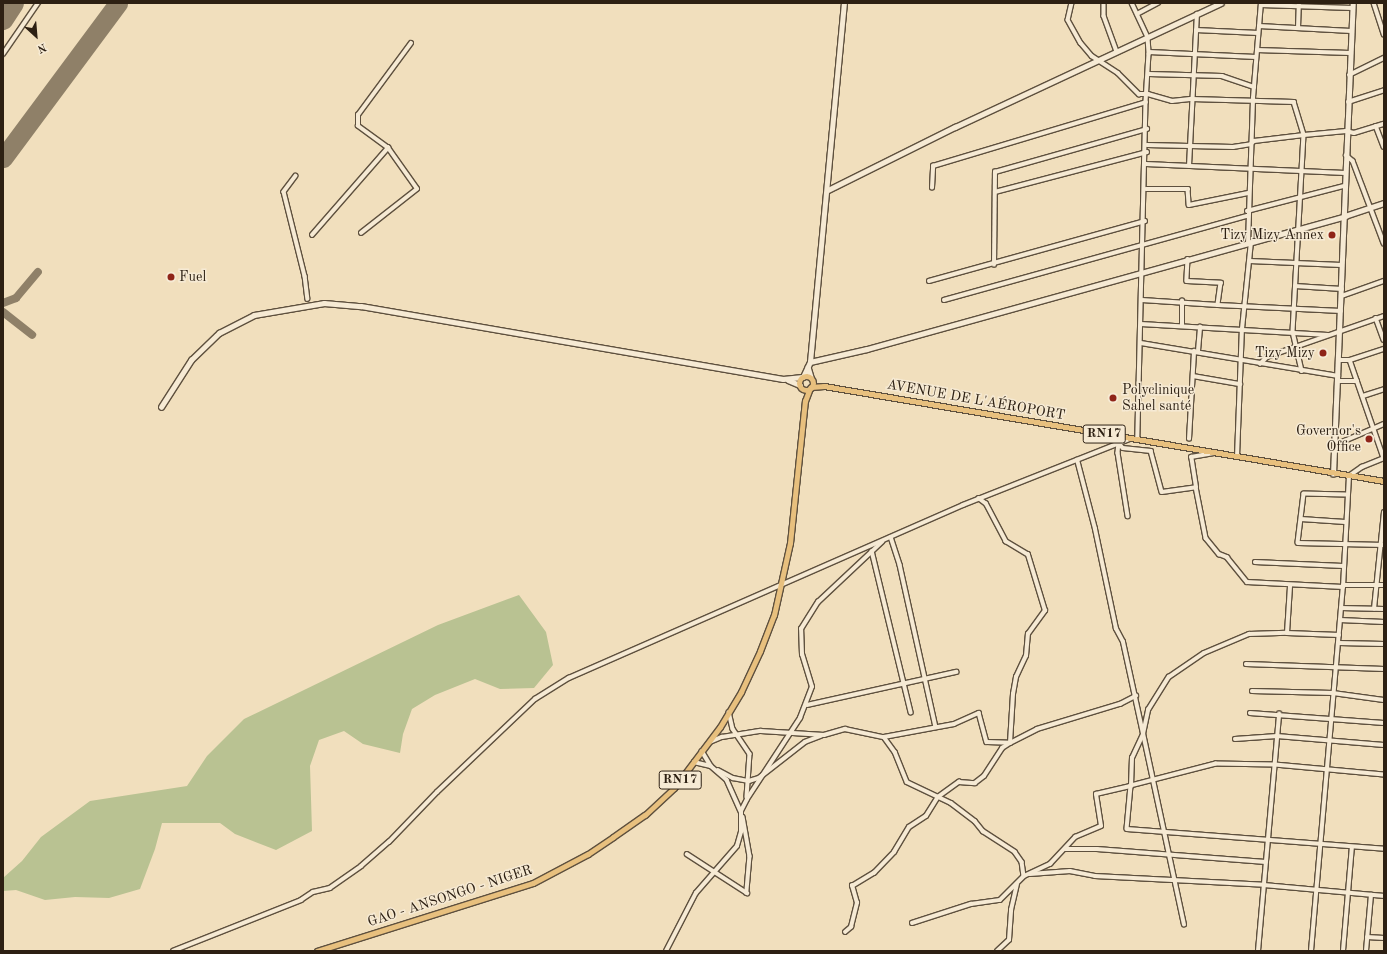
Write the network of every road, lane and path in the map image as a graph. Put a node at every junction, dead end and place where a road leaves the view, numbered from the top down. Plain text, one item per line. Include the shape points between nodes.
1 (38, 3) edge
2 (844, 3) edge
3 (1072, 3) edge
4 (1104, 3) edge
5 (1132, 3) edge
6 (1158, 3) edge
7 (1220, 3) edge
8 (1374, 3) edge
9 (1261, 4) edge
10 (1299, 5) edge
11 (1353, 6) edge
12 (1137, 14) junction
13 (1197, 14) junction
14 (1259, 26) junction
15 (1298, 28) junction
16 (1196, 30) junction
17 (1351, 31) junction
18 (1258, 33) junction
19 (1384, 34) edge
20 (1148, 38) junction
21 (412, 43) dead end
22 (1257, 50) junction
23 (1118, 52) junction
24 (1149, 52) junction
25 (1350, 53) junction
26 (3, 54) edge
27 (1194, 54) junction
28 (1256, 57) junction
29 (1384, 58) edge
30 (1099, 61) junction
31 (1149, 74) junction
32 (1349, 75) junction
33 (1194, 76) junction
34 (1254, 87) junction
35 (1384, 90) edge
36 (1148, 94) junction
37 (1192, 99) junction
38 (1253, 100) junction
39 (1146, 102) junction
40 (1347, 102) junction
41 (1384, 124) edge
42 (1376, 126) junction
43 (1147, 129) junction
44 (1346, 131) junction
45 (1304, 135) junction
46 (1251, 144) junction
47 (1147, 145) junction
48 (1190, 146) junction
49 (1384, 147) edge
50 (388, 148) junction
51 (1147, 152) junction
52 (1346, 155) junction
53 (1146, 164) junction
54 (1189, 166) junction
55 (1250, 167) junction
56 (1300, 170) junction
57 (1345, 173) junction
58 (296, 176) dead end
59 (1344, 186) junction
60 (932, 188) dead end
61 (1146, 189) junction
62 (828, 190) junction
63 (995, 192) junction
64 (1248, 193) junction
65 (1299, 198) junction
66 (1384, 203) edge
67 (1372, 208) junction
68 (1247, 211) junction
69 (1247, 216) junction
70 (1345, 216) junction
71 (1145, 221) junction
72 (1298, 229) junction
73 (362, 233) dead end
74 (312, 235) dead end
75 (1384, 241) edge
76 (1249, 242) junction
77 (1143, 246) junction
78 (1188, 259) junction
79 (1250, 261) junction
80 (1296, 262) junction
81 (994, 265) junction
82 (1341, 265) junction
83 (1144, 271) junction
84 (929, 281) dead end
85 (1384, 281) edge
86 (1294, 286) junction
87 (1342, 289) junction
88 (1342, 296) junction
89 (308, 299) dead end
90 (944, 300) dead end
91 (1142, 300) junction
92 (1182, 301) junction
93 (1218, 305) junction
94 (1244, 306) junction
95 (1294, 309) junction
96 (1341, 311) junction
97 (1384, 316) edge
98 (1376, 318) junction
99 (1142, 324) junction
100 (1182, 326) junction
101 (1200, 327) junction
102 (1242, 329) junction
103 (1340, 330) junction
104 (1293, 332) junction
105 (1328, 335) junction
106 (1384, 340) edge
107 (1141, 343) junction
108 (1298, 345) junction
109 (1384, 349) edge
110 (1196, 351) junction
111 (1339, 360) junction
112 (1350, 360) junction
113 (1241, 361) junction
114 (809, 364) junction
115 (1260, 364) junction
116 (1302, 371) junction
117 (1193, 376) junction
118 (1338, 376) junction
119 (802, 377) junction
120 (812, 379) junction
121 (786, 380) junction
122 (1338, 381) junction
123 (1357, 381) junction
124 (1240, 384) junction
125 (801, 386) junction
126 (824, 386) junction
127 (811, 388) junction
128 (1384, 389) edge
129 (1363, 396) junction
130 (805, 401) junction
131 (161, 407) dead end
132 (1384, 424) edge
133 (1373, 428) junction
134 (1130, 439) junction
135 (1189, 439) dead end
136 (1138, 440) junction
137 (1119, 443) junction
138 (1335, 445) junction
139 (1214, 453) junction
140 (1237, 457) junction
141 (1384, 458) edge
142 (1077, 460) junction
143 (1333, 474) junction
144 (1349, 476) junction
145 (1384, 481) edge
146 (1196, 487) junction
147 (1346, 495) junction
148 (979, 499) junction
149 (1384, 513) edge
150 (1128, 516) dead end
151 (1301, 519) junction
152 (1345, 522) junction
153 (891, 537) junction
154 (885, 539) junction
155 (1346, 545) junction
156 (1383, 545) edge
157 (872, 551) junction
158 (1255, 562) dead end
159 (1343, 566) junction
160 (782, 584) junction
161 (1376, 585) junction
162 (1384, 585) edge
163 (1290, 586) junction
164 (1343, 586) junction
165 (1341, 608) junction
166 (1374, 609) junction
167 (1384, 610) edge
168 (1340, 620) junction
169 (1384, 622) edge
170 (1287, 633) junction
171 (1339, 635) junction
172 (1338, 643) junction
173 (1384, 644) edge
174 (1246, 664) dead end
175 (1336, 666) junction
176 (1384, 669) edge
177 (956, 672) dead end
178 (926, 679) junction
179 (904, 683) junction
180 (1252, 691) dead end
181 (1333, 693) junction
182 (1136, 696) junction
183 (1384, 700) edge
184 (807, 705) dead end
185 (729, 712) junction
186 (911, 712) dead end
187 (1250, 713) dead end
188 (1279, 714) junction
189 (1331, 719) junction
190 (1384, 723) edge
191 (936, 727) junction
192 (790, 733) junction
193 (1143, 734) junction
194 (824, 735) junction
195 (738, 736) junction
196 (1277, 736) junction
197 (884, 737) junction
198 (1235, 739) dead end
199 (1328, 740) junction
200 (708, 743) junction
201 (1010, 744) junction
202 (1384, 745) edge
203 (702, 751) junction
204 (694, 762) junction
205 (1275, 765) junction
206 (711, 766) junction
207 (1327, 771) junction
208 (1384, 775) edge
209 (759, 778) junction
210 (749, 781) junction
211 (1152, 781) junction
212 (1131, 786) junction
213 (938, 797) junction
214 (747, 799) junction
215 (741, 811) junction
216 (1164, 830) junction
217 (1268, 838) junction
218 (1320, 845) junction
219 (1352, 847) junction
220 (1065, 849) junction
221 (1384, 849) edge
222 (687, 854) dead end
223 (1168, 855) junction
224 (1266, 862) junction
225 (716, 872) junction
226 (1026, 875) junction
227 (1173, 881) junction
228 (1017, 885) junction
229 (1264, 885) junction
230 (1316, 890) junction
231 (1347, 892) junction
232 (1371, 895) junction
233 (1384, 896) edge
234 (912, 923) dead end
235 (1184, 925) dead end
236 (845, 932) dead end
237 (1367, 937) junction
238 (1384, 938) edge
239 (173, 951) edge
240 (317, 951) edge
241 (666, 951) edge
242 (997, 951) edge
243 (1258, 951) edge
244 (1311, 951) edge
245 (1343, 951) edge
246 (1366, 951) edge

1 - 26 street
2 - 62 street
3 - 30 street via 1068,20 1081,43
4 - 23 street via 1104,16
5 - 12 street
6 - 12 street
7 - 13 street
8 - 19 street
9 - 10 street
9 - 14 street
10 - 11 street
10 - 15 street
11 - 17 street
12 - 20 street
13 - 16 street
13 - 20 street
14 - 15 street
14 - 18 street
15 - 17 street
16 - 18 street
16 - 27 street
17 - 25 street
18 - 22 street
20 - 23 street
20 - 24 street
21 - 50 street via 358,116 358,126
22 - 25 street
22 - 28 street
23 - 30 street
24 - 27 street
24 - 31 street
25 - 32 street
27 - 28 street
27 - 33 street
28 - 34 street
29 - 32 street
30 - 36 street via 1118,73 1139,94
30 - 62 street
31 - 33 street
31 - 36 street
32 - 40 street
33 - 34 street via 1222,76
33 - 37 street
34 - 38 street
35 - 40 street
36 - 37 street via 1172,101
36 - 39 street
37 - 38 street
37 - 48 street
38 - 45 street via 1294,102
38 - 46 street
39 - 43 street
39 - 60 street via 933,166
40 - 44 street
41 - 42 street
42 - 44 street via 1354,133
42 - 49 street
43 - 47 street
43 - 63 street via 995,172
44 - 45 street
44 - 52 street
45 - 46 street via 1254,141
45 - 56 street
46 - 48 street via 1233,147
46 - 55 street
47 - 48 street
47 - 51 street
48 - 54 street
50 - 73 street via 417,189
50 - 74 street
51 - 53 street
51 - 63 street
52 - 57 street
52 - 67 street via 1353,161
53 - 54 street
53 - 61 street
54 - 55 street
55 - 56 street
55 - 64 street
56 - 57 street
56 - 65 street
57 - 59 street
58 - 89 street via 284,192 305,276
59 - 65 street
59 - 70 street
61 - 64 street via 1188,189 1189,205
61 - 71 street
62 - 114 street
63 - 81 street
64 - 68 street
65 - 68 street
65 - 72 street
66 - 67 street
67 - 70 street
67 - 75 street
68 - 69 street
69 - 76 street
69 - 77 street
70 - 72 street
70 - 82 street
71 - 77 street
71 - 81 street
72 - 76 street
72 - 80 street
76 - 78 street
76 - 79 street
77 - 83 street
77 - 90 street
78 - 83 street
78 - 93 street via 1187,281 1221,283
79 - 80 street
79 - 94 street
80 - 82 street
80 - 86 street
81 - 84 street
82 - 87 street
83 - 91 street
83 - 114 street
85 - 88 street
86 - 87 street
86 - 95 street
87 - 88 street
88 - 96 street
91 - 92 street
91 - 99 street
92 - 93 street
92 - 100 street
93 - 94 street
94 - 95 street
94 - 102 street
95 - 96 street
95 - 104 street
96 - 103 street
97 - 98 street
98 - 103 street
98 - 106 street
99 - 100 street
99 - 107 street
100 - 101 street
101 - 102 street
101 - 110 street
102 - 104 street
102 - 113 street
103 - 105 street
103 - 111 street
104 - 105 street
104 - 108 street
105 - 108 street
107 - 110 street
107 - 136 street
108 - 115 street via 1267,357
108 - 116 street
109 - 112 street
110 - 113 street
110 - 117 street
111 - 112 street
111 - 118 street
112 - 123 street
113 - 115 street
113 - 124 street
114 - 119 street
114 - 120 street
115 - 116 street
116 - 118 street
117 - 124 street
117 - 135 street
118 - 122 street
119 - 120 main road
119 - 121 street
119 - 125 main road
120 - 126 main road, RN17
120 - 127 main road
121 - 125 street
121 - 131 street via 361,306 324,303 254,315 219,333 191,360
122 - 123 street
122 - 138 street
123 - 129 street
124 - 140 street
125 - 127 main road
125 - 130 main road, RN17
126 - 127 main road, RN17
126 - 134 main road, AVENUE DE L'AÉROPORT / RN17
127 - 130 main road, RN17
128 - 129 street
129 - 133 street
130 - 160 main road, GAO - ANSONGO - NIGER / RN17 via 790,543
132 - 133 street
133 - 138 street
133 - 141 street
134 - 136 main road, AVENUE DE L'AÉROPORT / RN17
134 - 137 street
136 - 139 main road, AVENUE DE L'AÉROPORT / RN17
137 - 142 street
137 - 146 street via 1123,448 1151,451 1162,492
137 - 150 street via 1118,453
138 - 143 street
139 - 140 main road, AVENUE DE L'AÉROPORT / RN17
139 - 146 street via 1191,457
140 - 143 main road, AVENUE DE L'AÉROPORT / RN17
141 - 144 street via 1362,467
142 - 148 street
142 - 182 street via 1095,529 1116,629 1123,642
143 - 144 main road, AVENUE DE L'AÉROPORT / RN17
144 - 145 main road, AVENUE DE L'AÉROPORT / RN17
144 - 147 street
146 - 163 street via 1206,538 1219,554 1227,557 1246,582
147 - 151 street via 1304,494
147 - 152 street
148 - 153 street
148 - 201 street via 986,504 1006,542 1028,555 1045,611 1028,634 1026,656 1016,677
149 - 156 street
151 - 152 street
151 - 155 street via 1298,543
152 - 155 street
153 - 154 street
153 - 178 street
154 - 157 street
154 - 160 street
155 - 156 street
155 - 159 street
156 - 161 street
157 - 179 street
157 - 192 street via 818,602 801,629 802,655 812,687 800,718
158 - 159 street
159 - 164 street
160 - 185 main road, GAO - ANSONGO - NIGER / RN17 via 760,651
160 - 239 street via 569,678 535,699 389,842 330,888 313,892 301,900
161 - 162 street
161 - 164 street
161 - 166 street
163 - 164 street
163 - 170 street
164 - 165 street
165 - 166 street
165 - 168 street
166 - 167 street
168 - 169 street
168 - 171 street
170 - 171 street
170 - 193 street via 1249,634 1204,653 1169,677 1148,710
171 - 172 street
172 - 173 street
172 - 175 street
174 - 175 street
175 - 176 street
175 - 181 street
177 - 178 street
178 - 179 street
178 - 191 street
179 - 184 street
179 - 186 street
180 - 181 street
181 - 183 street
181 - 189 street
182 - 193 street
182 - 201 street via 1120,704 1037,729
185 - 195 street via 732,729
185 - 200 main road, GAO - ANSONGO - NIGER / RN17
187 - 188 street
188 - 189 street
188 - 196 street
189 - 190 street
189 - 199 street
191 - 197 street
191 - 201 street via 954,724 979,713 987,742
192 - 194 street
192 - 195 street via 761,731
192 - 209 street
193 - 211 street
193 - 212 street via 1132,758
194 - 197 street via 845,729
194 - 209 street via 805,742
195 - 200 street via 722,737
195 - 210 street via 750,754
196 - 198 street
196 - 199 street
196 - 205 street
197 - 213 street via 895,752 907,782
199 - 202 street
199 - 207 street
200 - 203 main road, GAO - ANSONGO - NIGER / RN17
201 - 213 street via 1002,748 984,776 976,783 959,782
203 - 204 main road, GAO - ANSONGO - NIGER / RN17
203 - 206 street
204 - 206 street
204 - 240 main road, GAO - ANSONGO - NIGER / RN17 via 674,788 645,815 560,870 503,894
205 - 207 street
205 - 211 street via 1216,764
205 - 217 street
206 - 210 street via 733,778
206 - 215 street via 727,780
207 - 208 street
207 - 218 street
209 - 210 street
209 - 214 street
210 - 214 street
211 - 212 street
211 - 216 street
212 - 216 street via 1127,829
212 - 220 street via 1096,794 1101,826 1075,837
213 - 226 street via 951,803 975,821 983,831 1015,852 1022,862
213 - 236 street via 926,816 909,827 894,852 874,873 852,886 857,903 851,927
214 - 215 street
215 - 225 street via 741,832 737,846
215 - 225 street via 750,856 747,893
216 - 217 street
216 - 223 street
217 - 218 street
217 - 224 street
218 - 219 street
218 - 230 street
219 - 221 street
219 - 231 street
220 - 223 street
220 - 226 street via 1050,864
222 - 225 street
223 - 224 street
223 - 227 street
224 - 229 street
225 - 241 street via 696,893
226 - 227 street via 1070,871 1095,876
226 - 228 street
227 - 229 street
227 - 235 street
228 - 234 street via 1000,900 971,904
228 - 242 street via 1011,910 1009,940
229 - 230 street
229 - 243 street
230 - 231 street
230 - 244 street
231 - 232 street
231 - 245 street
232 - 233 street
232 - 237 street
237 - 238 street
237 - 246 street

